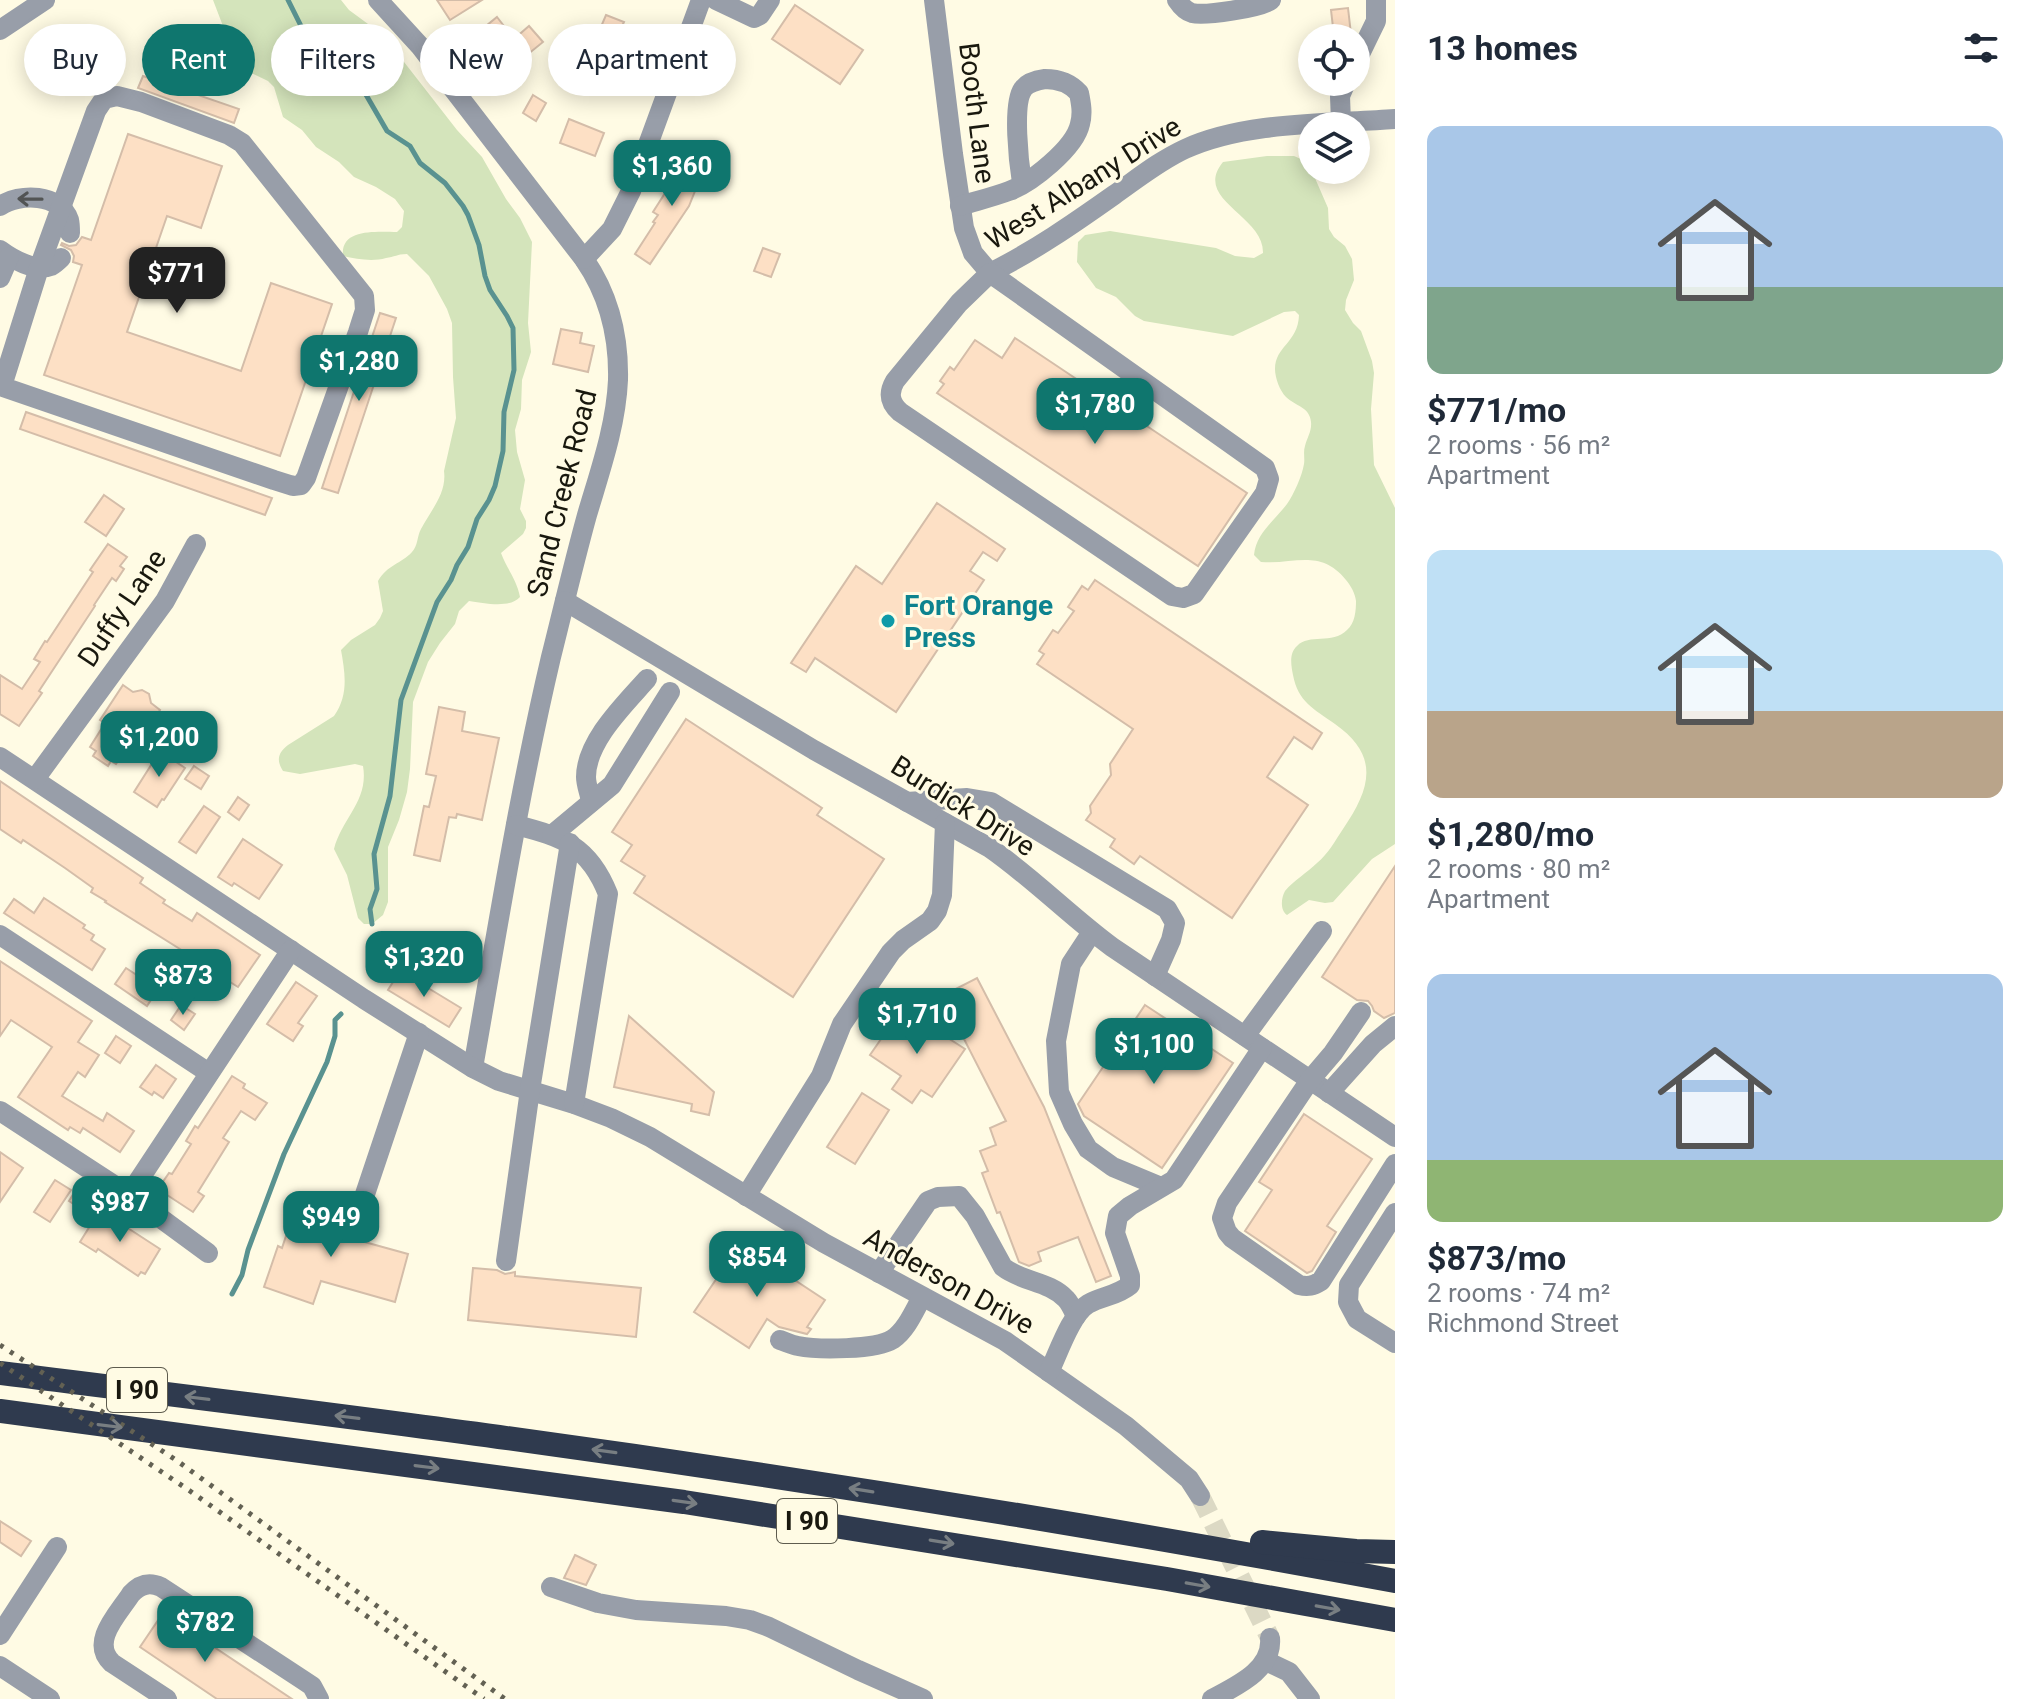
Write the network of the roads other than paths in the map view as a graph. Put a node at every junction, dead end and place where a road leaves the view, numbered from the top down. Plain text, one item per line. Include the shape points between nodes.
1 (45, 0) edge
2 (378, 0) edge
3 (701, 0) edge
4 (716, 0) edge
5 (770, 0) edge
6 (934, 0) edge
7 (1177, 0) edge
8 (1271, 0) edge
9 (1376, 0) edge
10 (0, 30) edge
11 (1370, 33) edge
12 (1395, 119) edge
13 (1370, 121) edge
14 (1298, 127) edge
15 (1022, 183) junction
16 (0, 206) edge
17 (960, 206) junction
18 (60, 207) junction
19 (70, 233) dead end
20 (5, 254) edge
21 (61, 258) dead end
22 (584, 259) junction
23 (39, 268) junction
24 (990, 273) junction
25 (0, 278) edge
26 (1, 386) edge
27 (196, 544) dead end
28 (565, 601) junction
29 (647, 679) dead end
30 (670, 692) dead end
31 (0, 757) edge
32 (35, 779) junction
33 (591, 802) junction
34 (907, 802) junction
35 (945, 823) junction
36 (516, 825) junction
37 (561, 839) junction
38 (1322, 931) dead end
39 (1092, 932) junction
40 (0, 935) edge
41 (291, 950) junction
42 (1155, 976) junction
43 (1361, 1012) dead end
44 (1395, 1026) edge
45 (419, 1033) junction
46 (1245, 1036) junction
47 (1262, 1048) junction
48 (473, 1068) junction
49 (209, 1073) junction
50 (1310, 1080) junction
51 (530, 1090) junction
52 (1329, 1093) junction
53 (574, 1104) junction
54 (0, 1111) edge
55 (1395, 1137) edge
56 (1395, 1164) edge
57 (1161, 1187) junction
58 (129, 1195) junction
59 (746, 1196) junction
60 (1395, 1213) edge
61 (354, 1227) dead end
62 (208, 1253) dead end
63 (506, 1261) dead end
64 (879, 1273) junction
65 (922, 1297) junction
66 (1076, 1316) junction
67 (780, 1340) dead end
68 (1395, 1343) edge
69 (1049, 1372) junction
70 (0, 1373) edge
71 (0, 1411) edge
72 (1200, 1496) tunnel mouth
73 (1077, 1525) junction
74 (57, 1547) dead end
75 (1395, 1552) edge
76 (1395, 1581) edge
77 (551, 1587) dead end
78 (1395, 1620) edge
79 (0, 1635) edge
80 (1270, 1638) tunnel mouth
81 (1266, 1661) junction
82 (0, 1666) edge
83 (50, 1699) edge
84 (167, 1699) edge
85 (319, 1699) edge
86 (923, 1699) edge
87 (1212, 1699) edge
88 (1310, 1699) edge

1 - 10 street
2 - 22 street, Sand Creek Road via 439,70
3 - 22 street via 631,191 612,229
4 - 5 street via 754,18
6 - 17 street, Booth Lane
7 - 8 street via 1196,14 1257,7
9 - 11 street
12 - 13 street, West Albany Drive
14 - 24 street, West Albany Drive via 1246,131 1192,146 1044,244
15 - 15 street via 1053,162 1077,133 1081,102 1066,82 1040,80 1023,89 1018,107
15 - 17 street
18 -> 16 street via 20,197
17 - 24 street, Booth Lane via 969,245
18 - 19 street
18 - 23 street
18 - 26 street via 104,99 117,96 141,102 242,143 364,296 365,310 301,485
20 - 23 street
20 - 25 street
21 - 23 street
22 - 28 street, Sand Creek Road via 612,316 617,396
23 - 26 street
24 - 24 street, West Albany Drive via 1265,468 1265,493 1194,594 1172,596 894,406 895,381
27 - 32 street, Duffy Lane via 165,601
28 - 34 street, Burdick Drive
28 - 36 street, Sand Creek Road
29 - 33 street via 592,752 586,776
30 - 33 street via 612,785
31 - 32 street, Anderson Drive
32 - 41 street, Anderson Drive
33 - 37 street
34 - 35 street, Burdick Drive
34 - 42 street via 991,802 1167,909 1175,923
35 - 39 street, Burdick Drive via 1006,859
35 - 59 street via 937,911 891,952 842,1024 821,1076
36 - 37 street
36 - 48 street, Sand Creek Road
37 - 51 street
37 - 53 street via 592,865 608,894
38 - 46 street
39 - 42 street, Burdick Drive
39 - 57 street via 1071,964 1056,1041 1059,1092 1088,1149 1113,1167
40 - 49 street
41 - 45 street, Anderson Drive
41 - 49 street
42 - 46 street, Burdick Drive
43 - 50 street
44 - 52 street
45 - 48 street, Anderson Drive
45 - 61 street
46 - 47 street, Burdick Drive
47 - 50 street, Burdick Drive
47 - 57 street via 1174,1180
48 - 51 street, Anderson Drive
49 - 58 street
50 - 52 street, Burdick Drive
50 - 56 street via 1227,1203 1222,1218 1232,1238 1299,1285 1315,1285
51 - 53 street, Anderson Drive
51 - 63 street
52 - 55 street, Burdick Drive
53 - 59 street, Anderson Drive via 650,1137
54 - 58 street
57 - 66 street via 1118,1216 1115,1233 1130,1285 1087,1305
58 - 62 street
59 - 64 street, Anderson Drive
60 - 68 street via 1349,1285 1348,1302 1357,1319
64 - 65 street, Anderson Drive
64 - 66 street via 928,1201 959,1196 1003,1267 1055,1291
65 - 67 street via 904,1329 877,1346 799,1346
65 - 69 street, Anderson Drive
66 - 69 street
69 - 72 street, Anderson Drive via 1170,1462
73 -> 70 highway, I 90 via 496,1436
71 -> 78 highway, I 90 via 684,1502
73 - 75 highway
73 - 76 highway, I 90
74 - 79 street
77 - 86 street via 636,1610 750,1620
80 - 81 street
81 - 87 street
81 - 88 street via 1289,1672
82 - 83 street
84 - 85 street via 109,1660 103,1649 104,1637 123,1607 145,1584 161,1587 303,1680

